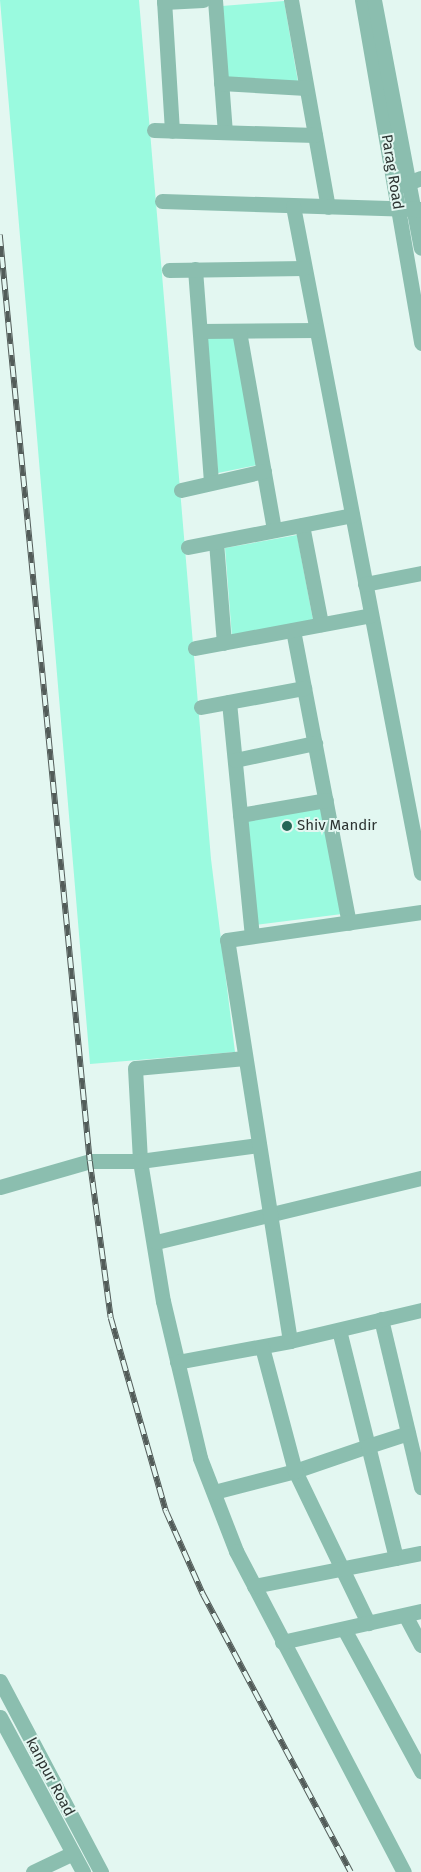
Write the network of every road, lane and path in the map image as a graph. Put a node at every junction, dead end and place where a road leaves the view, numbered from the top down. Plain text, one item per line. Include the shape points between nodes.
1 (203, 0) edge
2 (215, 0) edge
3 (291, 0) edge
4 (362, 0) edge
5 (374, 0) edge
6 (164, 1) edge
7 (221, 83) junction
8 (306, 88) junction
9 (154, 130) dead end
10 (172, 131) junction
11 (225, 132) junction
12 (315, 135) junction
13 (408, 183) edge
14 (162, 201) dead end
15 (292, 206) junction
16 (328, 207) junction
17 (410, 209) edge
18 (419, 228) edge
19 (421, 248) edge
20 (304, 268) junction
21 (195, 269) junction
22 (168, 270) dead end
23 (316, 330) junction
24 (200, 331) junction
25 (239, 331) junction
26 (421, 344) edge
27 (264, 471) junction
28 (211, 482) junction
29 (181, 490) dead end
30 (352, 515) junction
31 (302, 525) junction
32 (274, 530) junction
33 (216, 542) junction
34 (188, 547) dead end
35 (421, 573) edge
36 (365, 584) junction
37 (371, 615) junction
38 (321, 624) junction
39 (293, 630) junction
40 (224, 643) junction
41 (195, 648) dead end
42 (304, 688) junction
43 (229, 702) junction
44 (201, 707) dead end
45 (315, 743) junction
46 (234, 760) junction
47 (326, 800) junction
48 (240, 815) junction
49 (416, 819) edge
50 (421, 872) edge
51 (421, 912) edge
52 (349, 923) junction
53 (252, 936) junction
54 (245, 1058) junction
55 (259, 1145) junction
56 (140, 1161) junction
57 (421, 1178) edge
58 (0, 1187) edge
59 (270, 1215) junction
60 (156, 1242) junction
61 (421, 1310) edge
62 (381, 1319) junction
63 (339, 1330) junction
64 (290, 1342) junction
65 (262, 1347) junction
66 (177, 1362) junction
67 (408, 1433) junction
68 (368, 1446) junction
69 (295, 1470) junction
70 (421, 1487) edge
71 (214, 1492) junction
72 (421, 1553) edge
73 (396, 1558) junction
74 (346, 1568) junction
75 (254, 1586) junction
76 (421, 1611) edge
77 (405, 1615) junction
78 (368, 1623) junction
79 (344, 1628) junction
80 (282, 1642) junction
81 (421, 1645) edge
82 (0, 1681) edge
83 (0, 1717) edge
84 (421, 1771) edge
85 (59, 1794) junction
86 (45, 1801) junction
87 (93, 1857) junction
88 (78, 1863) edge
89 (33, 1872) edge
90 (101, 1872) edge
91 (404, 1872) edge

1 - 6 street
2 - 7 street
3 - 8 street
4 - 13 street, Parag Road
5 - 13 street, Parag Road
6 - 10 street
7 - 8 street
7 - 11 street
8 - 12 street
9 - 10 street
10 - 11 street
11 - 12 street
12 - 16 street
13 - 17 street, Parag Road
14 - 15 street
15 - 16 street
15 - 20 street
16 - 17 street
17 - 18 street
17 - 26 street, Parag Road
18 - 19 street, Parag Road
20 - 21 street
20 - 23 street
21 - 22 street
21 - 24 street
23 - 25 street
23 - 30 street
24 - 25 street
24 - 28 street
25 - 27 street
27 - 28 street
27 - 32 street
28 - 29 street
30 - 31 street
30 - 36 street
31 - 32 street
31 - 38 street
32 - 33 street
33 - 34 street
33 - 40 street
35 - 36 street
36 - 37 street
37 - 38 street
37 - 49 street
38 - 39 street
39 - 40 street
39 - 42 street
40 - 41 street
42 - 43 street
42 - 45 street
43 - 44 street
43 - 46 street
45 - 46 street
45 - 47 street
46 - 48 street
47 - 48 street
47 - 52 street
48 - 53 street
49 - 50 street
51 - 52 street
52 - 53 street
53 - 54 street via 226,940
54 - 55 street
54 - 56 street via 135,1068
55 - 56 street
55 - 59 street
56 - 58 street via 90,1161
56 - 60 street
57 - 59 street
59 - 60 street
59 - 64 street
60 - 66 street via 163,1301
61 - 62 street
62 - 63 street
62 - 67 street
63 - 64 street
63 - 68 street
64 - 65 street
65 - 66 street
65 - 69 street
66 - 71 street via 200,1458
67 - 68 street
67 - 70 street
68 - 69 street
68 - 73 street
69 - 71 street
69 - 74 street
71 - 75 street
72 - 73 street
73 - 74 street
74 - 75 street
74 - 78 street
75 - 80 street
76 - 77 street
77 - 78 street
77 - 81 street
78 - 79 street
79 - 80 street
79 - 84 street
80 - 91 street
82 - 85 street, kanpur Road
83 - 86 street
85 - 86 street
85 - 87 street, kanpur Road
86 - 88 street
87 - 88 street
87 - 90 street, kanpur Road
88 - 89 street

